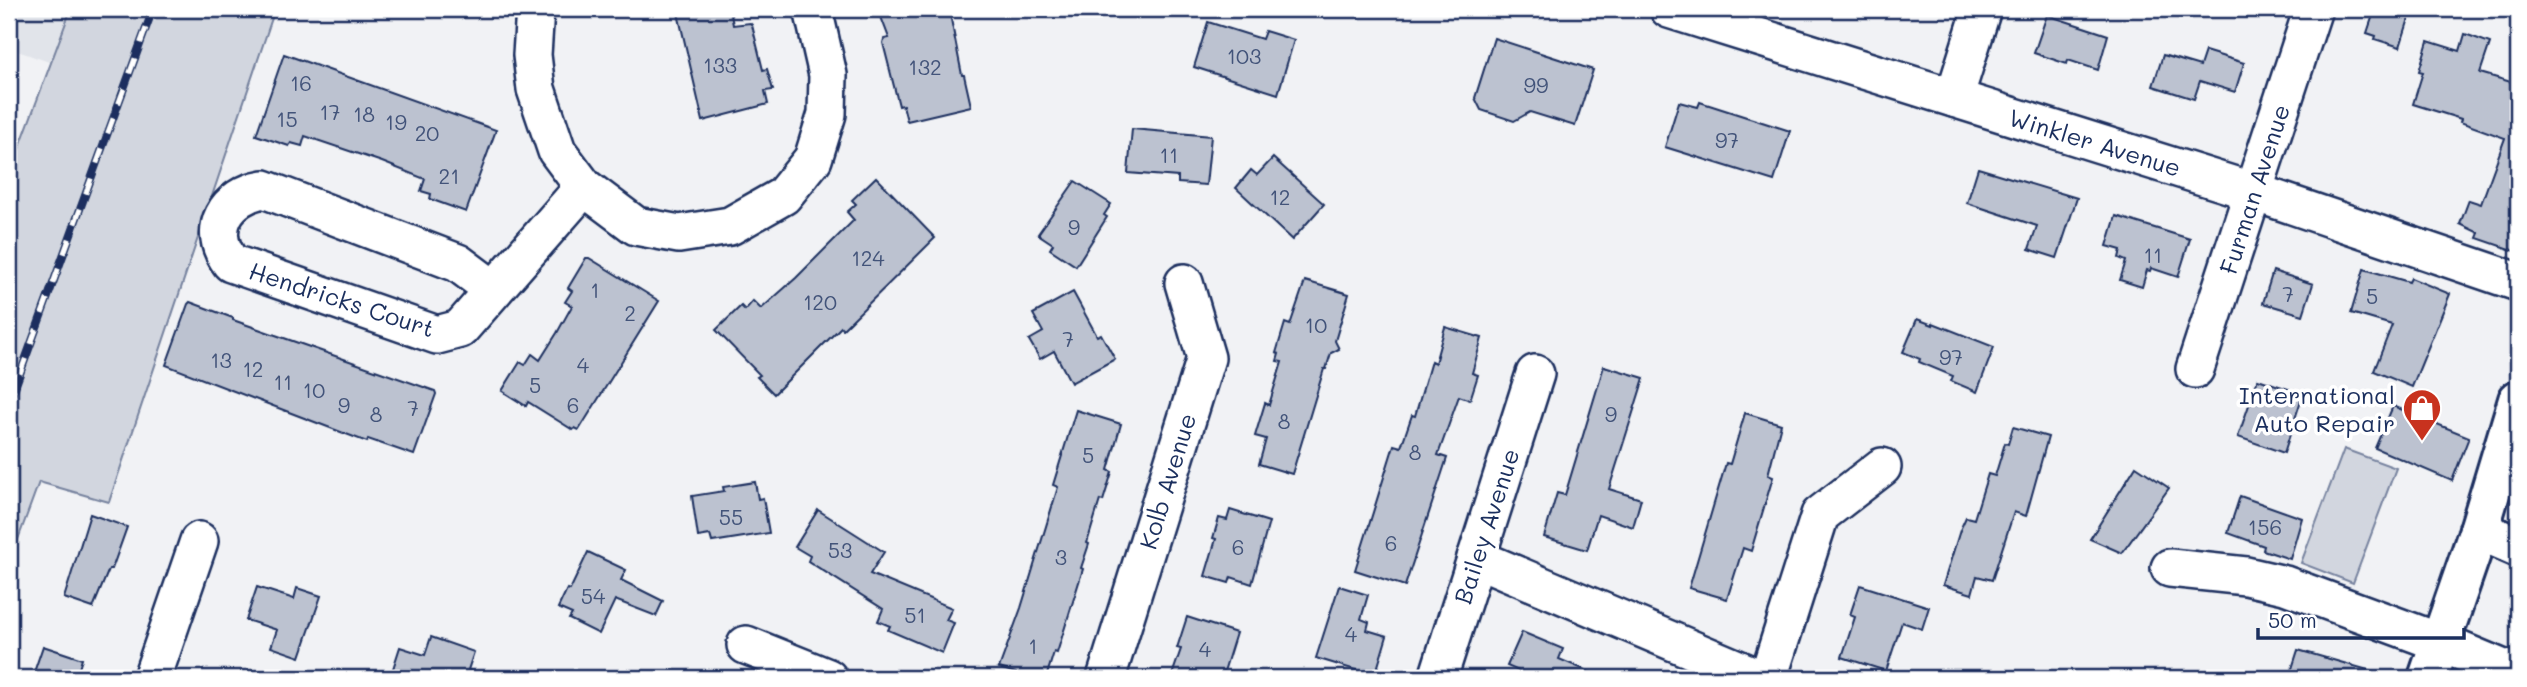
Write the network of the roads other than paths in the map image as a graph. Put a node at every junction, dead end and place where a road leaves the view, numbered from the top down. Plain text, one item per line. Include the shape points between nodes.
1 (535, 9) edge
2 (813, 9) edge
3 (1669, 9) edge
4 (1982, 9) edge
5 (2313, 9) edge
6 (1954, 98) junction
7 (584, 187) junction
8 (2254, 192) junction
9 (2518, 282) edge
10 (1184, 283) dead end
11 (494, 289) junction
12 (2195, 369) dead end
13 (1535, 374) dead end
14 (2518, 400) edge
15 (1882, 467) dead end
16 (2479, 530) junction
17 (199, 541) dead end
18 (2518, 547) edge
19 (1476, 558) junction
20 (2170, 568) dead end
21 (2439, 642) junction
22 (746, 645) dead end
23 (2518, 675) edge
24 (152, 678) edge
25 (828, 678) edge
26 (1106, 678) edge
27 (1438, 678) edge
28 (1759, 678) edge
29 (1768, 678) edge
30 (2428, 678) edge

1 - 7 street via 532,55 536,89 557,151
2 - 7 street via 828,75 827,114 814,159 783,196 730,226 679,234 636,226
3 - 6 street, Winkler Avenue
4 - 6 street
5 - 8 street, Furman Avenue
6 - 8 street, Winkler Avenue
7 - 11 street, Hendricks Court
8 - 9 street, Winkler Avenue
8 - 12 street, Furman Avenue
10 - 26 street, Kolb Avenue via 1206,358
11 - 11 street, Hendricks Court via 460,329 437,335 231,262 222,251 223,215 237,198 264,189 458,263
13 - 19 street, Bailey Avenue
14 - 16 main road
15 - 29 street via 1820,515
16 - 18 main road
16 - 21 main road
17 - 24 street
19 - 27 street, Bailey Avenue
19 - 28 street
20 - 21 street via 2284,585
21 - 23 street
21 - 30 main road
22 - 25 street

